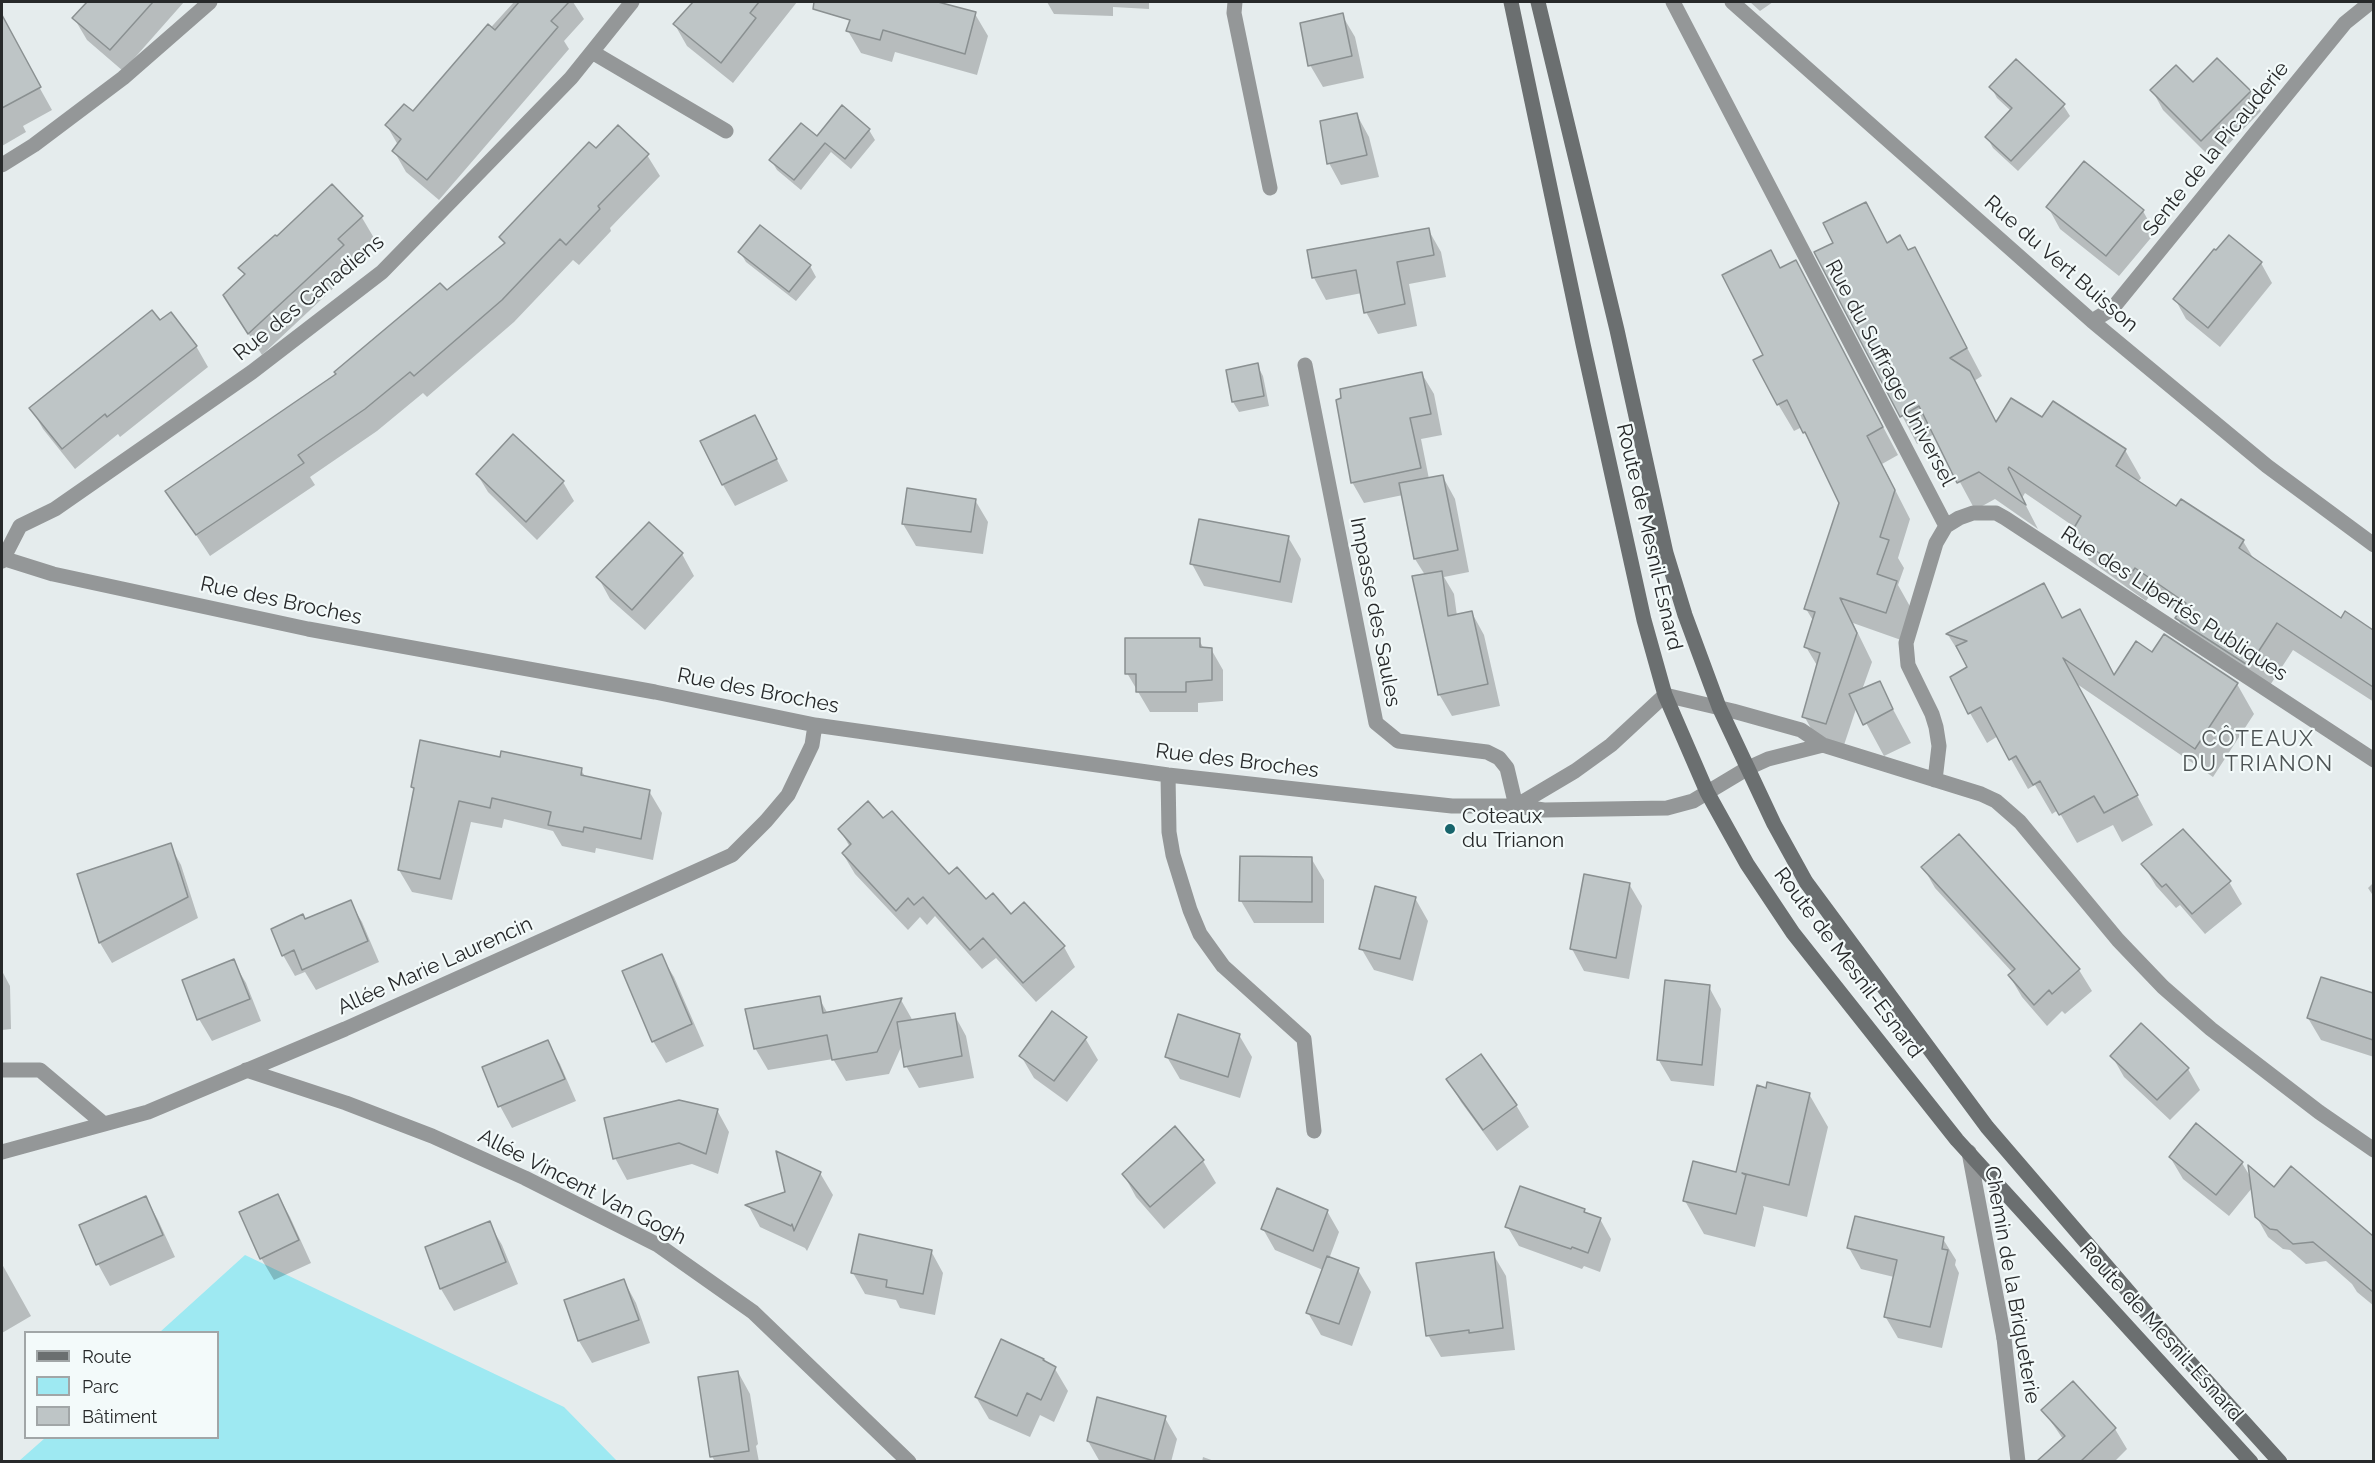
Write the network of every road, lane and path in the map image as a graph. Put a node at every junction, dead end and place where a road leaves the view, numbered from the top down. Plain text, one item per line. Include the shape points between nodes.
1 (210, 2) edge
2 (632, 2) edge
3 (1235, 2) edge
4 (1511, 2) edge
5 (1538, 2) edge
6 (1673, 2) edge
7 (1732, 2) edge
8 (2371, 2) edge
9 (592, 52) junction
10 (726, 131) dead end
11 (2, 165) edge
12 (1270, 188) dead end
13 (2092, 321) junction
14 (1305, 365) dead end
15 (1946, 526) junction
16 (2373, 545) edge
17 (2, 559) edge
18 (1665, 695) junction
19 (1719, 707) junction
20 (815, 725) junction
21 (1823, 746) junction
22 (2373, 760) edge
23 (1748, 768) junction
24 (1168, 775) junction
25 (1935, 780) junction
26 (1707, 792) junction
27 (1516, 806) junction
28 (2, 1070) edge
29 (246, 1070) junction
30 (104, 1124) junction
31 (1314, 1131) dead end
32 (2373, 1150) edge
33 (2, 1152) edge
34 (1969, 1152) junction
35 (909, 1461) edge
36 (2018, 1461) edge
37 (2251, 1461) edge
38 (2280, 1461) edge

1 - 11 street via 123,78
2 - 9 street, Rue des Canadiens
3 - 12 street via 1233,13
4 - 18 main road, Route de Mesnil-Esnard via 1644,620
5 - 19 main road, Route de Mesnil-Esnard via 1666,553
6 - 15 street, Rue du Suffrage Universel
7 - 13 street, Rue du Vert Buisson
8 - 13 street, Sente de la Picauderie via 2345,23 2112,309
9 - 10 street
9 - 17 street, Rue des Canadiens via 382,272 252,372 55,509 20,526
13 - 16 street, Rue du Vert Buisson via 2267,466
14 - 27 street, Impasse des Saules via 1376,723 1398,741 1487,752 1499,758 1507,768
15 - 22 street, Rue des Libertés Publiques via 1973,513 1996,513
15 - 25 street via 1936,543 1905,650 1908,665 1932,714 1939,746
17 - 20 street, Rue des Broches via 53,574 296,627
18 - 19 street
18 - 26 main road, Route de Mesnil-Esnard
18 - 27 street via 1611,746
19 - 21 street via 1801,730
19 - 23 main road, Route de Mesnil-Esnard
20 - 24 street, Rue des Broches
20 - 29 street, Allée Marie Laurencin via 812,745 788,795 732,855
21 - 23 street, Rue des Broches via 1768,759
21 - 25 street
23 - 26 street, Rue des Broches
23 - 38 main road, Route de Mesnil-Esnard via 1806,882 1987,1127 2176,1347
24 - 27 street, Rue des Broches via 1452,806
24 - 31 street via 1169,832 1190,910 1200,934 1223,966 1304,1039
25 - 32 street via 1996,801 2020,822 2118,940 2163,987 2211,1029
26 - 27 street, Rue des Broches via 1693,801 1667,808 1544,810
26 - 34 main road, Route de Mesnil-Esnard via 1747,864 1793,933
28 - 30 street via 40,1070
29 - 30 street, Allée Marie Laurencin via 148,1112
29 - 35 street, Allée Vincent Van Gogh via 432,1136 658,1245 753,1312
30 - 33 street, Allée Marie Laurencin
34 - 36 street, Chemin de la Briqueterie via 2004,1338
34 - 37 main road, Route de Mesnil-Esnard

